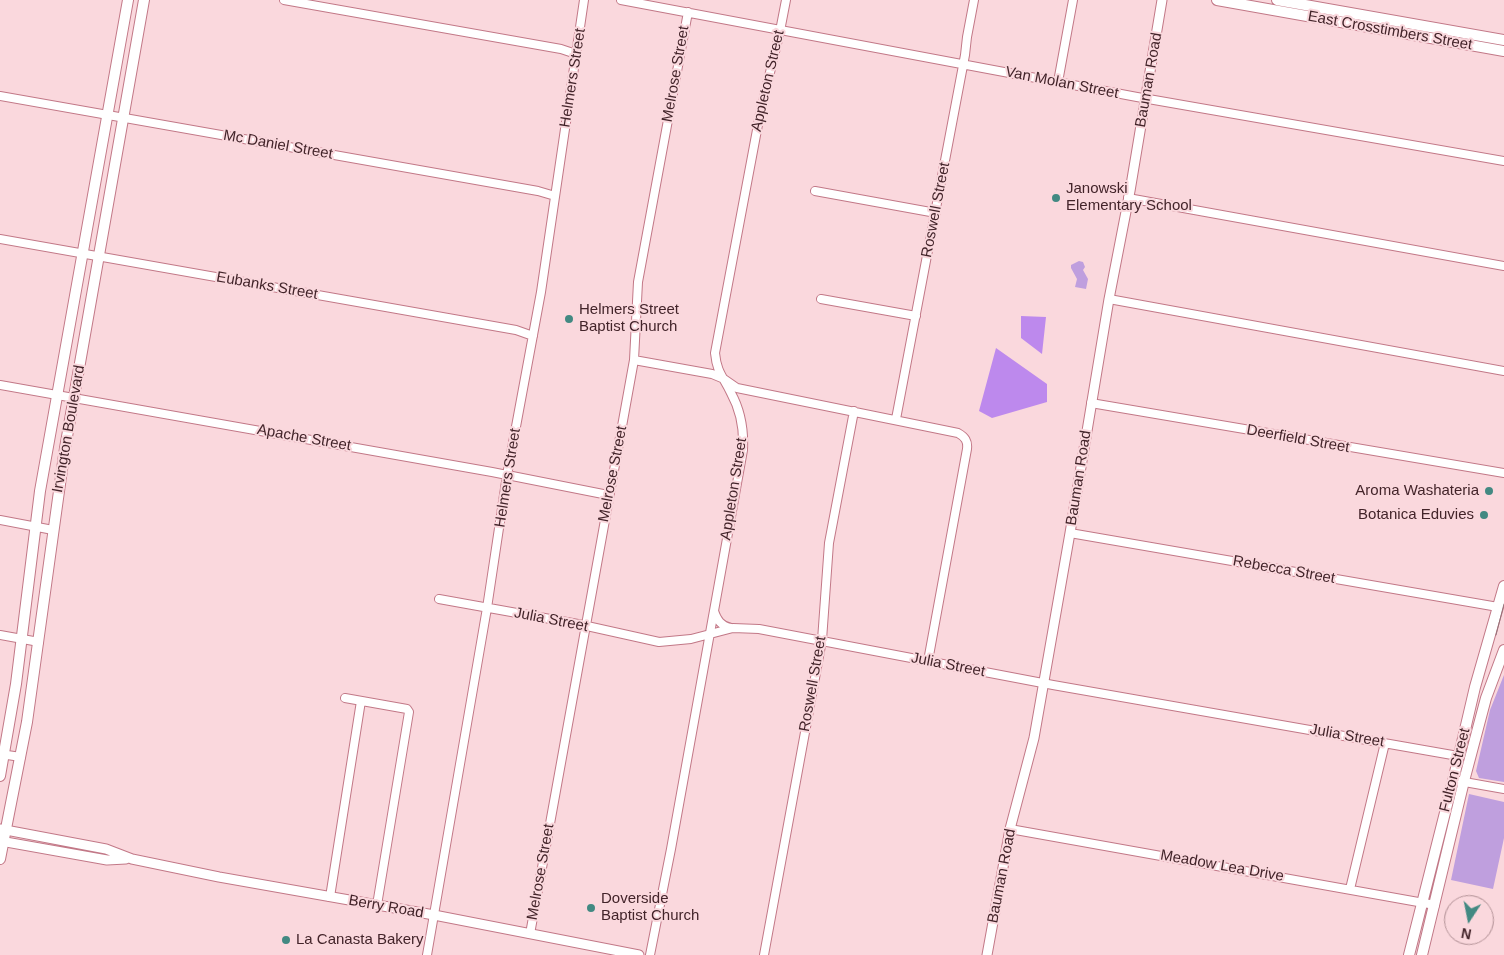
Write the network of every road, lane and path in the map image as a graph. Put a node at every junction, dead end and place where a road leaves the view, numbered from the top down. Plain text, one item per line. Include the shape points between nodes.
1 (128, 0) edge
2 (144, 0) edge
3 (284, 0) edge
4 (584, 0) edge
5 (621, 0) edge
6 (786, 0) edge
7 (974, 0) edge
8 (1073, 0) edge
9 (1162, 0) edge
10 (1217, 0) edge
11 (1277, 0) edge
12 (1259, 4) edge
13 (688, 12) junction
14 (1346, 18) junction
15 (780, 31) junction
16 (1434, 33) junction
17 (1504, 40) edge
18 (1504, 51) edge
19 (576, 54) junction
20 (963, 65) junction
21 (1058, 82) junction
22 (0, 96) edge
23 (1146, 99) junction
24 (106, 115) junction
25 (124, 118) junction
26 (1504, 161) edge
27 (815, 191) dead end
28 (555, 196) junction
29 (1128, 198) junction
30 (936, 213) junction
31 (0, 238) edge
32 (81, 253) junction
33 (99, 257) junction
34 (1504, 266) edge
35 (821, 299) dead end
36 (1108, 299) junction
37 (916, 316) junction
38 (533, 336) junction
39 (634, 360) junction
40 (714, 371) junction
41 (1504, 371) edge
42 (0, 385) edge
43 (735, 391) junction
44 (57, 395) junction
45 (74, 398) junction
46 (1091, 403) junction
47 (854, 411) junction
48 (896, 419) junction
49 (1504, 473) edge
50 (507, 475) junction
51 (608, 495) junction
52 (0, 520) edge
53 (35, 526) junction
54 (53, 530) junction
55 (1070, 533) junction
56 (1504, 586) edge
57 (26, 594) junction
58 (440, 599) dead end
59 (1498, 607) junction
60 (487, 608) junction
61 (714, 610) junction
62 (42, 620) junction
63 (586, 626) junction
64 (733, 628) junction
65 (0, 635) edge
66 (709, 635) junction
67 (22, 640) junction
68 (822, 640) junction
69 (39, 642) junction
70 (1486, 646) junction
71 (1504, 650) edge
72 (1483, 657) junction
73 (928, 661) junction
74 (1499, 662) junction
75 (1043, 684) junction
76 (345, 698) dead end
77 (362, 701) junction
78 (1385, 743) junction
79 (2, 754) edge
80 (1458, 756) junction
81 (21, 758) junction
82 (0, 776) edge
83 (1453, 781) junction
84 (1464, 781) junction
85 (1504, 789) edge
86 (3, 829) edge
87 (1010, 829) junction
88 (2, 841) edge
89 (132, 859) junction
90 (0, 860) edge
91 (1350, 889) junction
92 (330, 897) junction
93 (1422, 902) junction
94 (377, 905) junction
95 (1435, 905) junction
96 (434, 915) junction
97 (530, 934) junction
98 (427, 955) edge
99 (640, 955) edge
100 (650, 955) edge
101 (764, 955) edge
102 (987, 955) edge
103 (1409, 955) edge
104 (1422, 955) edge

1 - 24 main road, Irvington Boulevard
2 - 25 main road, Irvington Boulevard
3 - 19 street
4 - 19 street, Helmers Street
5 - 13 street, Van Molan Street
6 - 15 street, Appleton Street
7 - 20 street, Roswell Street
8 - 21 street
9 - 23 street, Bauman Road
10 - 12 main road, East Crosstimbers Street
11 - 14 main road, East Crosstimbers Street
12 - 14 main road, East Crosstimbers Street
13 - 15 street, Van Molan Street
13 - 39 street, Melrose Street via 638,282
14 - 16 main road, East Crosstimbers Street
15 - 20 street, Van Molan Street
15 - 40 street, Appleton Street via 760,114
16 - 17 main road, East Crosstimbers Street
16 - 18 main road, East Crosstimbers Street
19 - 28 street, Helmers Street
20 - 21 street, Van Molan Street
20 - 30 street, Roswell Street
21 - 23 street, Van Molan Street
22 - 24 street, Mc Daniel Street
23 - 26 street, Van Molan Street
23 - 29 street, Bauman Road
24 - 25 street, Mc Daniel Street
24 - 32 main road, Irvington Boulevard
25 - 28 street, Mc Daniel Street
25 - 33 main road, Irvington Boulevard
27 - 30 street
28 - 38 street, Helmers Street
29 - 34 street
29 - 36 street, Bauman Road
30 - 37 street, Roswell Street
31 - 32 street, Eubanks Street
32 - 33 street, Eubanks Street
32 - 44 main road, Irvington Boulevard
33 - 38 street, Eubanks Street via 516,330
33 - 45 main road, Irvington Boulevard
35 - 37 street
36 - 41 street
36 - 46 street, Bauman Road
37 - 48 street, Roswell Street
38 - 50 street, Helmers Street
39 - 40 street
39 - 51 street, Melrose Street
40 - 43 street, Appleton Street
42 - 44 street, Apache Street
43 - 47 street
43 - 61 street, Appleton Street via 742,420 743,450
44 - 45 street, Apache Street
44 - 53 main road, Irvington Boulevard
45 - 50 street, Apache Street
45 - 54 main road, Irvington Boulevard
46 - 49 street, Deerfield Street
46 - 55 street, Bauman Road
47 - 48 street
47 - 68 street, Roswell Street via 829,543
48 - 73 street via 958,433 967,443
50 - 51 street, Apache Street
50 - 60 street, Helmers Street
51 - 63 street, Melrose Street
52 - 53 street
53 - 54 street
53 - 57 main road, Irvington Boulevard
54 - 62 main road, Irvington Boulevard
55 - 59 street, Rebecca Street
55 - 75 street, Bauman Road
56 - 59 main road, Fulton Street
57 - 62 main road via 30,608
57 - 67 main road, Irvington Boulevard
58 - 60 street, Julia Street
59 - 70 main road, Fulton Street
60 - 63 street, Julia Street
60 - 96 street, Helmers Street
61 - 64 street via 717,620
61 - 66 street, Appleton Street
62 - 69 main road, Irvington Boulevard
63 - 66 street, Julia Street via 659,642
63 - 97 street, Melrose Street
64 - 66 street, Julia Street
64 - 68 street, Julia Street
65 - 67 street
66 - 100 street, Appleton Street
67 - 69 street
67 - 79 main road, Irvington Boulevard
68 - 73 street, Julia Street
68 - 101 street, Roswell Street
69 - 81 main road, Irvington Boulevard
70 - 71 main road
70 - 72 main road, Fulton Street
71 - 74 main road, Fulton Street
72 - 74 main road
72 - 80 main road, Fulton Street
73 - 75 street, Julia Street
74 - 84 main road, Fulton Street
75 - 78 street, Julia Street
75 - 87 street, Bauman Road via 1030,756
76 - 77 street
77 - 92 street
77 - 94 street via 407,709 410,715
78 - 80 street, Julia Street
78 - 91 street
79 - 81 street
79 - 82 main road, Irvington Boulevard
80 - 83 main road, Fulton Street
81 - 86 main road, Irvington Boulevard
83 - 84 street
83 - 93 main road, Fulton Street
84 - 85 street
84 - 95 main road, Fulton Street
86 - 88 main road, Irvington Boulevard
86 - 89 street, Berry Road via 106,850
87 - 91 street, Meadow Lea Drive
87 - 102 street, Bauman Road
88 - 89 street, Berry Road via 107,860
88 - 90 main road, Irvington Boulevard
89 - 92 street, Berry Road
91 - 93 street, Meadow Lea Drive
92 - 94 street, Berry Road
93 - 95 street, Meadow Lea Drive
93 - 103 main road, Fulton Street
94 - 96 street, Berry Road
95 - 104 main road, Fulton Street
96 - 97 street, Berry Road
96 - 98 street, Helmers Street
97 - 99 street, Berry Road

